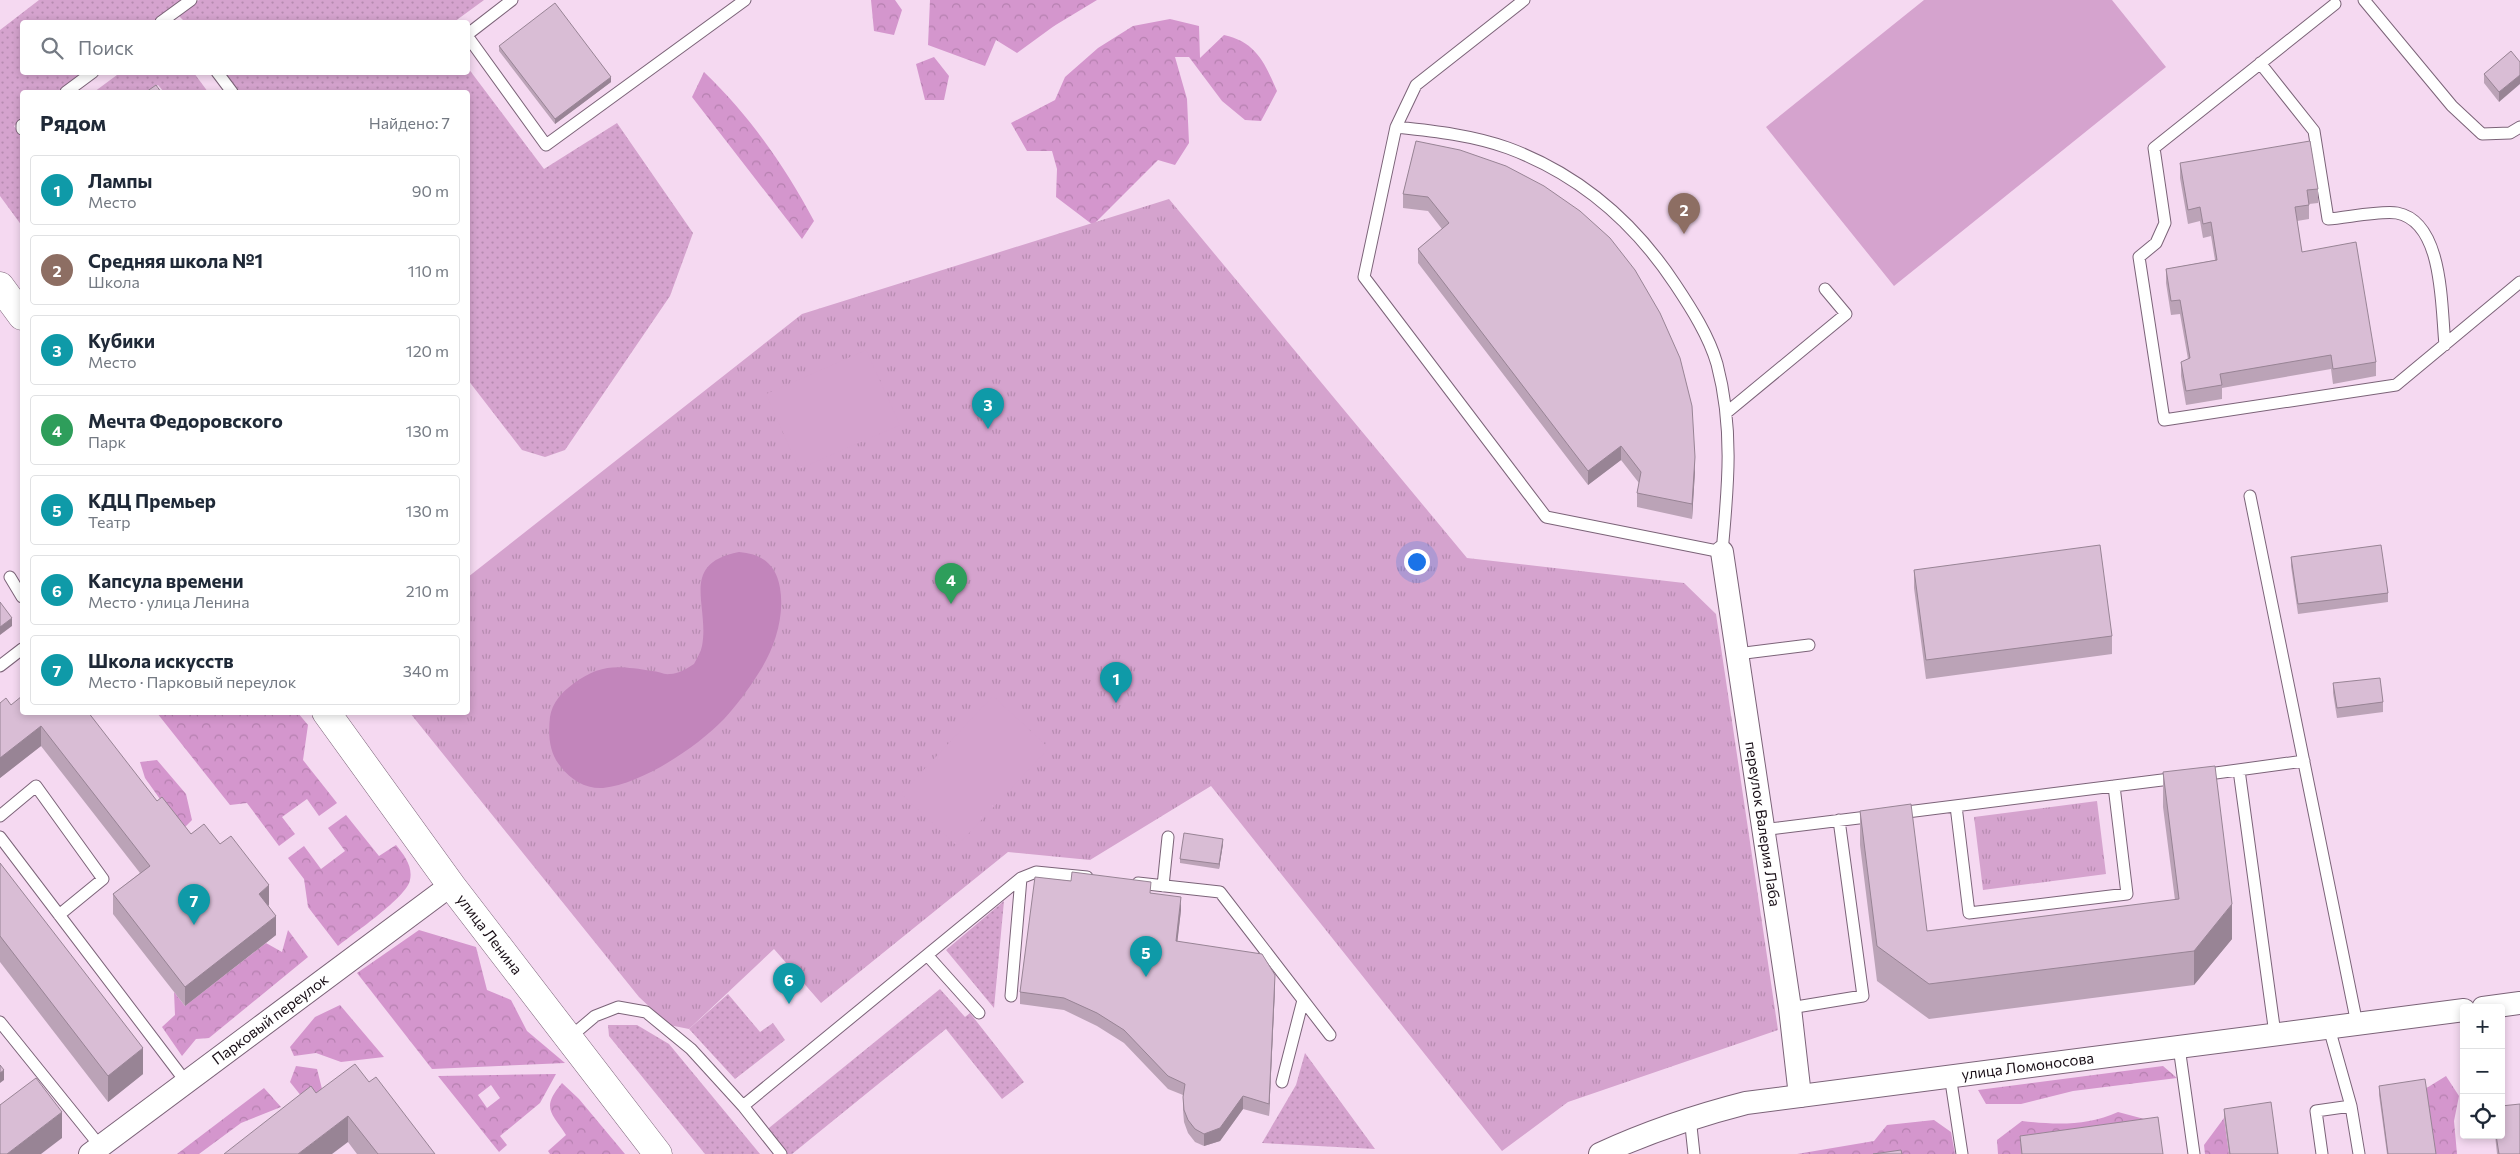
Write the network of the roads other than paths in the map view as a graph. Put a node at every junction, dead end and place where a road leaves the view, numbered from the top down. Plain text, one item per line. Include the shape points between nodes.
1 (191, 0) edge
2 (512, 0) edge
3 (745, 0) edge
4 (1524, 0) edge
5 (2364, 0) edge
6 (2335, 4) dead end
7 (175, 18) edge
8 (470, 33) edge
9 (470, 38) edge
10 (2260, 63) junction
11 (89, 75) edge
12 (219, 75) edge
13 (69, 90) edge
14 (230, 90) edge
15 (1396, 126) junction
16 (2520, 127) edge
17 (2520, 282) edge
18 (0, 286) edge
19 (1825, 289) dead end
20 (20, 313) edge
21 (2445, 345) junction
22 (1726, 413) junction
23 (2250, 496) dead end
24 (1722, 552) junction
25 (10, 578) dead end
26 (20, 594) edge
27 (1809, 645) dead end
28 (20, 651) edge
29 (1737, 654) junction
30 (0, 666) edge
31 (328, 715) edge
32 (2304, 760) junction
33 (2239, 770) junction
34 (2114, 786) junction
35 (1956, 806) junction
36 (0, 816) edge
37 (1840, 820) junction
38 (1762, 830) junction
39 (1168, 837) dead end
40 (0, 838) edge
41 (1021, 878) junction
42 (1095, 878) edge
43 (1124, 882) edge
44 (451, 885) junction
45 (1163, 886) junction
46 (59, 915) junction
47 (927, 955) junction
48 (1011, 996) dead end
49 (1303, 1000) junction
50 (2520, 1003) edge
51 (2505, 1005) edge
52 (1790, 1008) junction
53 (2460, 1011) edge
54 (979, 1013) dead end
55 (0, 1022) edge
56 (2357, 1024) junction
57 (2329, 1028) junction
58 (2275, 1034) junction
59 (1330, 1035) dead end
60 (569, 1038) junction
61 (2179, 1047) junction
62 (1950, 1076) junction
63 (186, 1082) junction
64 (1282, 1082) dead end
65 (1800, 1096) junction
66 (743, 1106) junction
67 (2351, 1106) junction
68 (1690, 1117) junction
69 (95, 1150) edge
70 (658, 1154) edge
71 (781, 1154) edge
72 (1600, 1154) edge
73 (1694, 1154) edge
74 (1962, 1154) edge
75 (2194, 1154) edge
76 (2322, 1154) edge
77 (2359, 1154) edge

1 - 7 lane
2 - 8 lane
3 - 9 lane via 546,145
4 - 15 lane via 1416,85
5 - 16 lane via 2452,106 2482,134 2510,133
6 - 10 lane
10 - 21 lane via 2314,131 2328,219 2396,213 2413,219 2427,235 2435,255
10 - 21 lane via 2154,148 2165,223 2156,243 2139,257 2164,420 2396,385
11 - 13 lane
12 - 14 lane
15 - 22 lane via 1450,133 1506,147 1555,168 1593,193 1659,260 1692,310 1716,363
15 - 24 lane via 1364,277 1546,517
17 - 21 lane
18 - 20 street
19 - 22 lane via 1846,314
22 - 24 lane via 1730,469
23 - 32 lane
24 - 29 street, переулок Валерия Лаба
25 - 26 lane
27 - 29 lane
28 - 30 lane
29 - 38 street, переулок Валерия Лаба
31 - 44 street, улица Ленина
32 - 33 lane
32 - 56 lane
33 - 34 lane
33 - 58 lane
34 - 35 lane
34 - 35 lane via 2127,894 1970,913
35 - 37 lane
36 - 46 lane via 36,786 104,879
37 - 38 lane
37 - 52 lane via 1863,996
38 - 52 street, переулок Валерия Лаба
39 - 45 lane
40 - 46 lane
41 - 42 lane via 1036,872
41 - 47 lane
41 - 48 lane
43 - 45 lane
44 - 60 street, улица Ленина
44 - 63 street, Парковый переулок
45 - 49 lane via 1220,892
46 - 63 lane
47 - 54 lane
47 - 66 lane
49 - 59 lane
49 - 64 lane
50 - 51 street
52 - 65 street, переулок Валерия Лаба
53 - 56 street, улица Ломоносова
55 - 69 lane
56 - 57 street, улица Ломоносова
57 - 58 street, улица Ломоносова
57 - 67 lane
58 - 61 street, улица Ломоносова
60 - 66 lane via 595,1016 618,1007 646,1012 691,1049
60 - 70 street, улица Ленина
61 - 62 street, улица Ломоносова
61 - 75 lane
62 - 65 street, улица Ломоносова
62 - 74 lane
63 - 69 street, Парковый переулок
65 - 68 street, улица Ломоносова via 1746,1103
66 - 71 lane
67 - 76 lane via 2316,1111
67 - 77 lane
68 - 72 street, улица Ломоносова
68 - 73 lane

